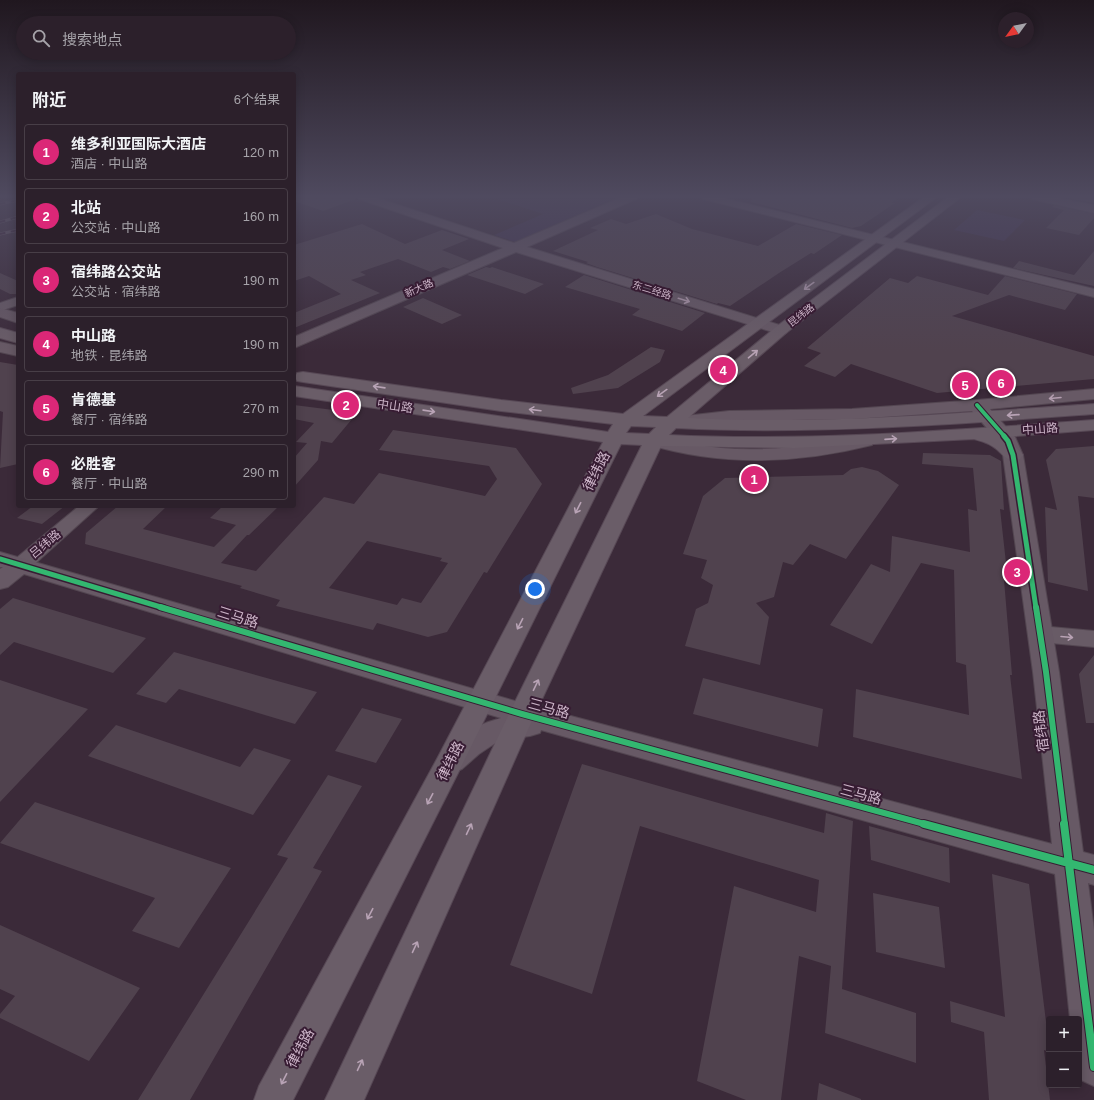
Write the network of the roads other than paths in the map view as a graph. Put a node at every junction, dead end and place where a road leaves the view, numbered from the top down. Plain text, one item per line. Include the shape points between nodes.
1 (510, 248) edge
2 (517, 248) edge
3 (861, 248) edge
4 (888, 248) edge
5 (912, 248) edge
6 (1094, 293) edge
7 (16, 302) edge
8 (0, 306) edge
9 (0, 312) edge
10 (16, 317) edge
11 (759, 323) junction
12 (0, 324) edge
13 (16, 328) edge
14 (781, 330) junction
15 (0, 333) edge
16 (16, 337) edge
17 (296, 342) edge
18 (0, 347) edge
19 (16, 351) edge
20 (716, 354) junction
21 (296, 376) edge
22 (712, 388) junction
23 (296, 391) edge
24 (1094, 394) edge
25 (1094, 409) edge
26 (982, 411) junction
27 (574, 414) junction
28 (711, 418) junction
29 (671, 423) junction
30 (1094, 425) edge
31 (624, 426) junction
32 (756, 426) junction
33 (999, 432) junction
34 (970, 434) junction
35 (652, 439) junction
36 (865, 441) junction
37 (712, 442) junction
38 (685, 448) junction
39 (1013, 455) junction
40 (596, 473) junction
41 (636, 478) junction
42 (87, 508) edge
43 (10, 562) edge
44 (0, 582) edge
45 (1040, 634) junction
46 (1094, 639) edge
47 (480, 701) junction
48 (520, 720) junction
49 (448, 765) junction
50 (1082, 867) edge
51 (1094, 1067) edge
52 (273, 1100) edge
53 (344, 1100) edge

1 - 17 street, 新大路
2 -> 11 street, 东二经路
3 -> 11 main road, 昆纬路
4 - 14 main road, 昆纬路
5 - 6 street
7 - 8 street
9 - 10 street
11 - 14 street, 东二经路
11 - 20 main road, 昆纬路
12 - 13 main road
22 -> 14 main road, 昆纬路
15 - 16 main road
18 - 19 street
20 - 27 main road via 674,370 611,410
20 -> 31 main road, 昆纬路
27 -> 21 main road, 中山路
22 - 28 main road via 702,405 703,410
22 - 29 main road, 昆纬路
22 - 31 main road via 666,411
23 -> 31 main road, 中山路 via 539,427
24 -> 26 street
25 -> 26 main road, 中山路
26 - 28 street
26 - 32 main road, 中山路 via 898,422
26 - 33 street, 宿纬路
27 - 31 main road, 中山路
28 - 29 street
28 - 32 main road
29 - 31 main road, 中山路
29 - 32 main road, 中山路
29 - 35 main road, 昆纬路
30 - 33 main road, 中山路
31 - 35 main road, 中山路
31 - 40 main road, 律纬路
32 - 35 main road via 699,430
33 - 34 main road, 中山路
33 - 39 street, 宿纬路 via 1008,441
36 -> 34 main road, 中山路
34 - 39 main road via 996,439
35 - 37 main road, 中山路
35 - 38 street
35 - 40 main road via 618,453
35 - 41 main road
36 - 37 main road, 中山路
36 - 38 street via 777,453 712,452
37 - 38 main road
38 - 41 main road via 662,457
39 - 45 street, 宿纬路
40 -> 47 main road, 律纬路
48 -> 41 main road
42 - 43 street, 吕纬路
43 - 44 street, 吕纬路
43 - 47 street, 三马路
45 -> 46 street
45 - 50 street, 宿纬路
47 - 48 street, 三马路
47 - 49 main road, 律纬路
48 - 49 street via 488,733 467,746
48 - 50 street, 三马路 via 587,731
53 -> 48 main road
49 -> 52 main road, 律纬路
50 - 51 street, 宿纬路

